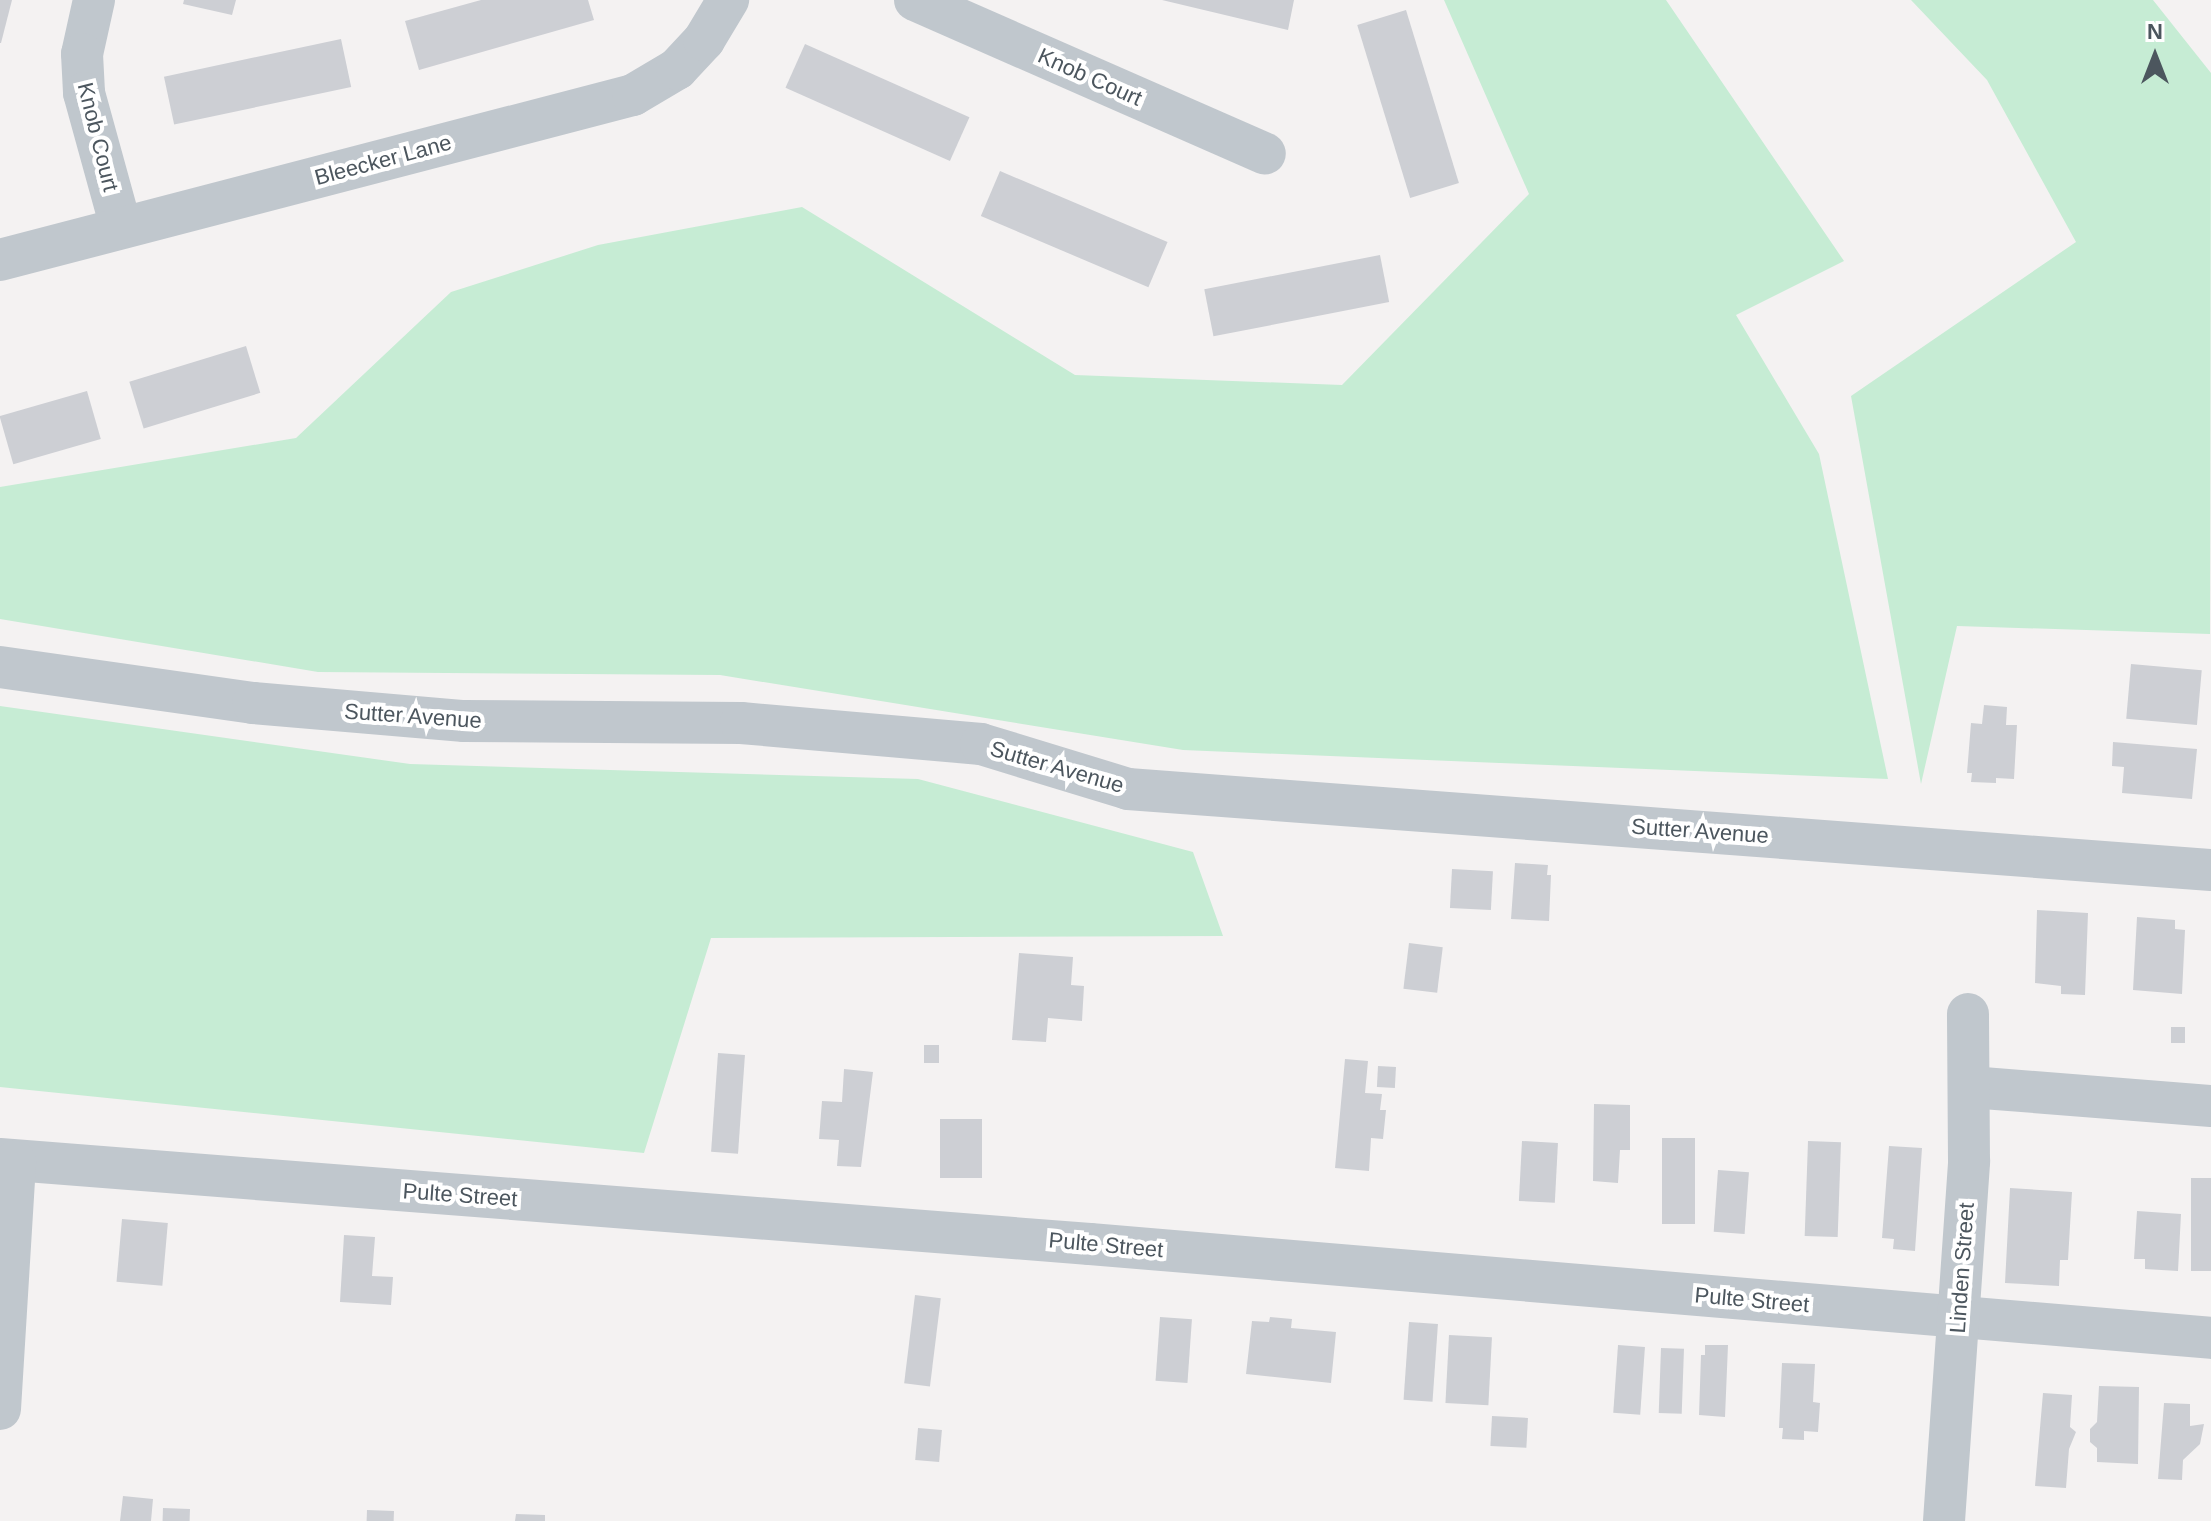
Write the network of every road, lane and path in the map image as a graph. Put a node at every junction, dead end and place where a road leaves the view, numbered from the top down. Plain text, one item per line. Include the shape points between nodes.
1 (94, 0) edge
2 (728, 0) edge
3 (915, 0) edge
4 (1265, 154) dead end
5 (121, 227) junction
6 (0, 260) edge
7 (0, 667) edge
8 (2211, 870) edge
9 (1968, 1014) dead end
10 (1970, 1087) junction
11 (2211, 1106) edge
12 (7, 1160) edge
13 (1959, 1317) junction
14 (2211, 1338) edge
15 (0, 1409) edge
16 (1944, 1521) edge

1 - 5 street, Knob Court via 82,54 84,93
2 - 5 street, Bleecker Lane via 704,40 677,69 633,95
3 - 4 street, Knob Court
5 - 6 street, Bleecker Lane
7 - 8 street, Sutter Avenue via 253,703 464,721 741,723 981,744 1128,789
9 - 10 street, Linden Street
10 - 11 street
10 - 13 street, Linden Street
12 - 13 street, Pulte Street
12 - 15 street
13 - 14 street, Pulte Street
13 - 16 street, Linden Street

